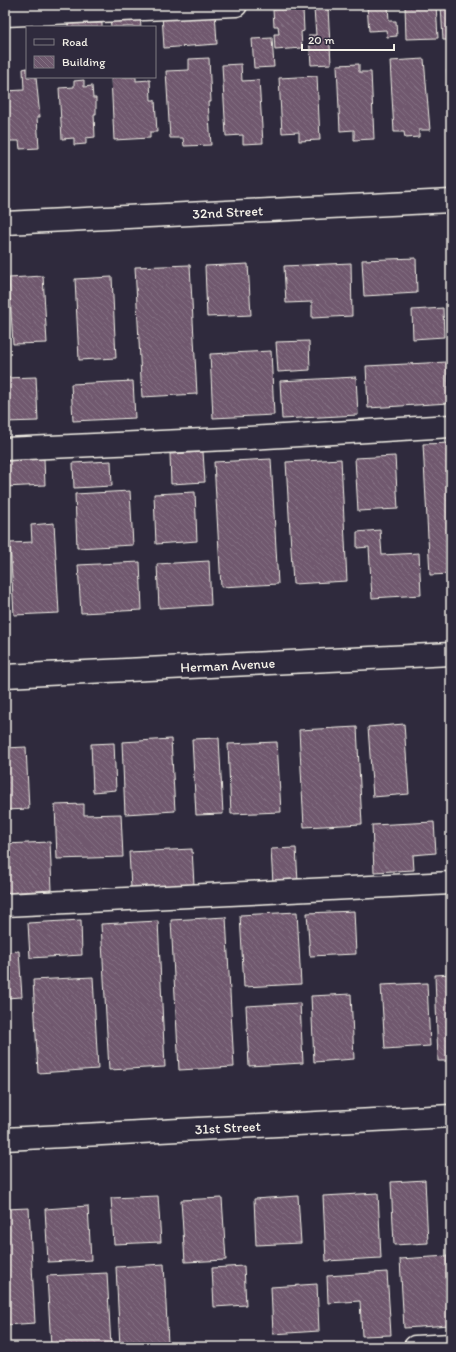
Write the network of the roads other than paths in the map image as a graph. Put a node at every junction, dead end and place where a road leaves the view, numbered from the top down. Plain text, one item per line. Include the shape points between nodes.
1 (236, 5) edge
2 (5, 15) edge
3 (451, 201) edge
4 (5, 223) edge
5 (451, 426) edge
6 (5, 449) edge
7 (451, 654) edge
8 (5, 676) edge
9 (451, 884) edge
10 (5, 905) edge
11 (451, 1116) edge
12 (5, 1139) edge
13 (451, 1345) edge
14 (415, 1347) edge

1 - 2 street
3 - 4 street, 32nd Street
5 - 6 street
7 - 8 street, Herman Avenue
9 - 10 street
11 - 12 street, 31st Street
13 - 14 street

